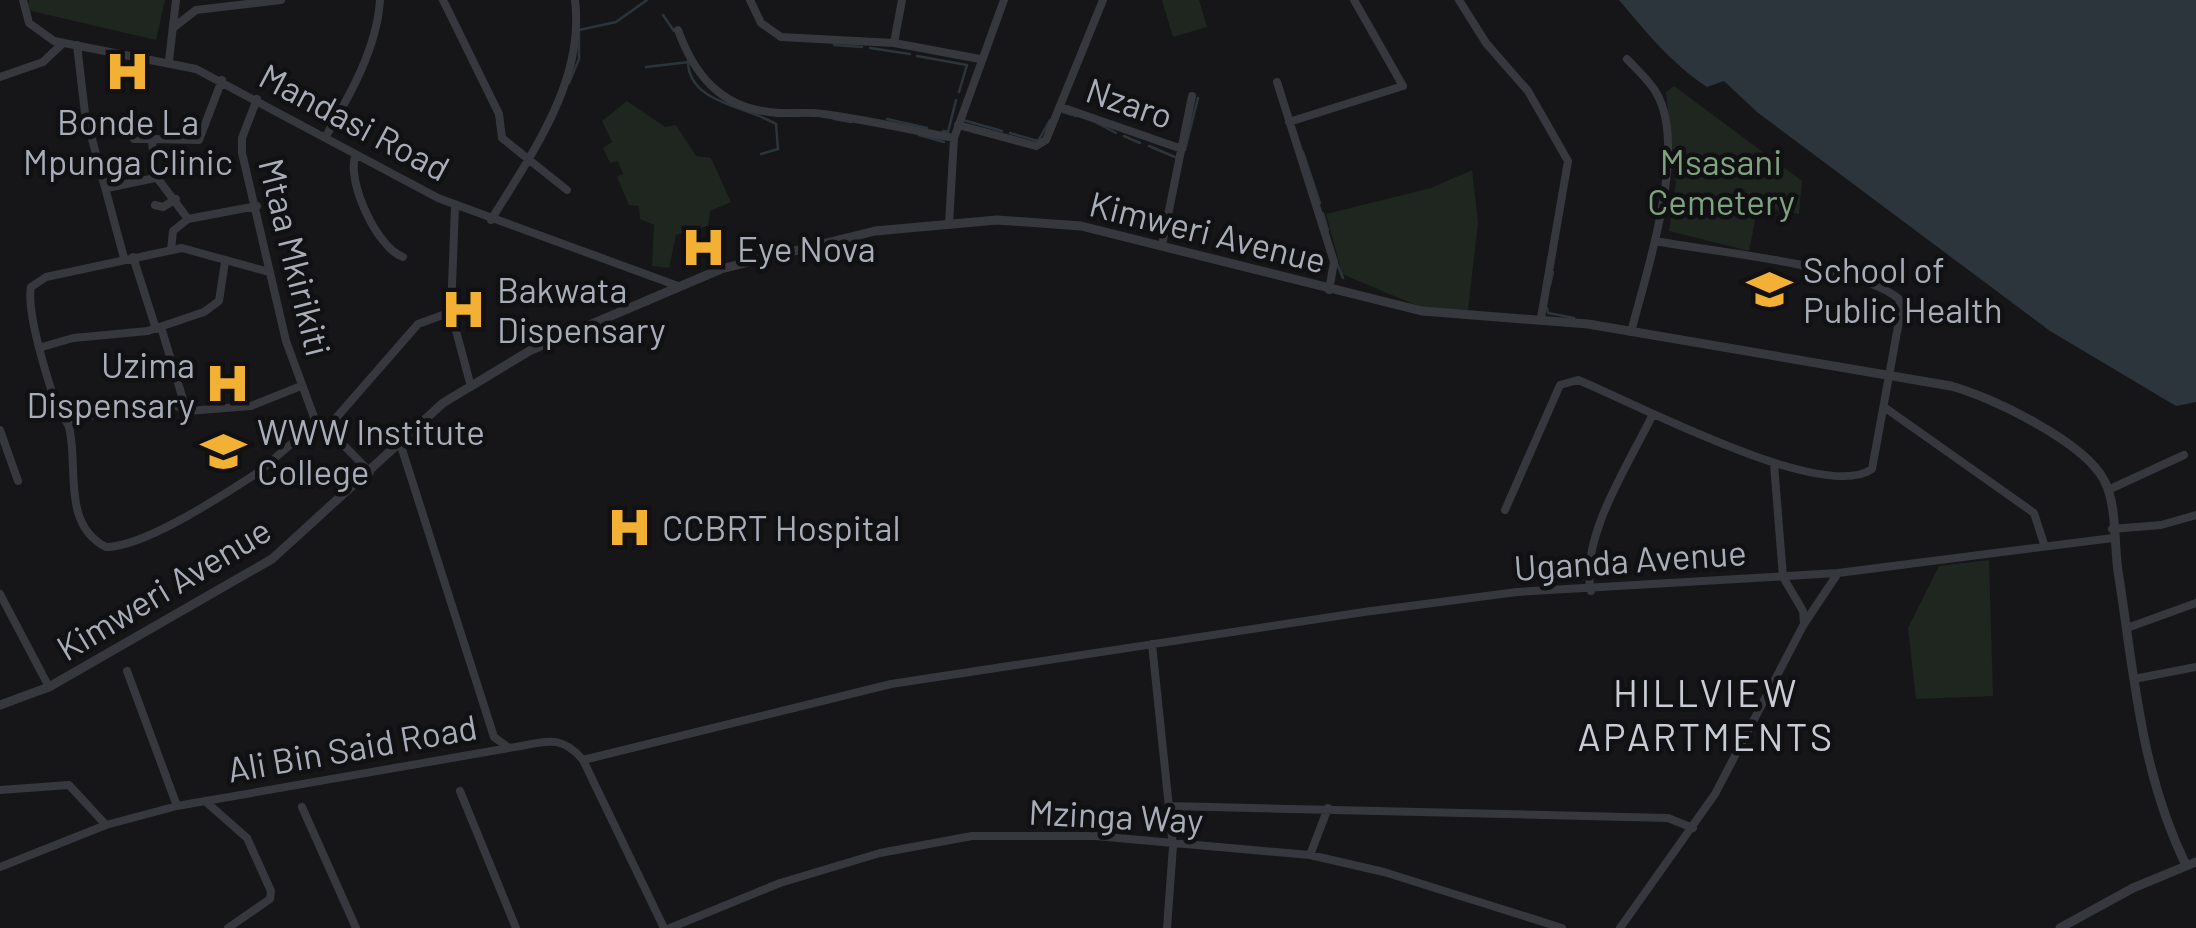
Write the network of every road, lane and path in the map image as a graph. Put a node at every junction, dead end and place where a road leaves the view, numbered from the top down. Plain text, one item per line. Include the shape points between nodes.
1 (23, 0) edge
2 (176, 0) edge
3 (281, 0) edge
4 (380, 0) edge
5 (443, 0) edge
6 (575, 0) edge
7 (750, 0) edge
8 (902, 0) edge
9 (1004, 0) edge
10 (1102, 0) edge
11 (1354, 0) edge
12 (1460, 0) edge
13 (174, 28) junction
14 (678, 30) dead end
15 (894, 43) junction
16 (62, 44) junction
17 (77, 45) junction
18 (980, 59) junction
19 (1626, 59) dead end
20 (168, 60) junction
21 (0, 77) edge
22 (222, 80) junction
23 (1277, 82) dead end
24 (1192, 96) dead end
25 (257, 99) junction
26 (1061, 107) junction
27 (1290, 122) junction
28 (958, 126) junction
29 (89, 128) junction
30 (326, 136) junction
31 (954, 138) junction
32 (148, 140) dead end
33 (1182, 149) junction
34 (355, 157) junction
35 (526, 161) junction
36 (154, 175) junction
37 (106, 188) junction
38 (567, 190) dead end
39 (176, 199) junction
40 (155, 205) dead end
41 (257, 206) junction
42 (455, 206) junction
43 (188, 219) junction
44 (492, 220) junction
45 (950, 224) junction
46 (1654, 241) junction
47 (1162, 246) junction
48 (171, 250) junction
49 (129, 257) junction
50 (403, 257) dead end
51 (224, 262) junction
52 (269, 272) junction
53 (678, 286) junction
54 (1328, 290) junction
55 (450, 312) junction
56 (1542, 318) junction
57 (158, 328) junction
58 (1631, 332) junction
59 (42, 347) junction
60 (1888, 378) junction
61 (470, 383) junction
62 (301, 386) junction
63 (185, 406) junction
64 (1884, 407) junction
65 (1654, 414) junction
66 (67, 422) junction
67 (329, 426) junction
68 (318, 428) junction
69 (0, 430) edge
70 (400, 443) junction
71 (2184, 455) dead end
72 (1774, 464) junction
73 (370, 472) junction
74 (18, 481) dead end
75 (2108, 490) junction
76 (1506, 510) dead end
77 (2196, 515) edge
78 (2112, 534) junction
79 (2044, 544) junction
80 (1838, 573) junction
81 (1784, 576) junction
82 (1592, 591) junction
83 (0, 594) edge
84 (2196, 603) edge
85 (1804, 624) junction
86 (2126, 628) junction
87 (1152, 644) junction
88 (2196, 667) edge
89 (127, 671) dead end
90 (2134, 679) junction
91 (48, 687) junction
92 (0, 705) edge
93 (509, 748) junction
94 (583, 760) junction
95 (0, 790) edge
96 (460, 791) dead end
97 (205, 801) junction
98 (177, 806) junction
99 (1170, 806) junction
100 (302, 807) dead end
101 (1328, 808) junction
102 (106, 825) junction
103 (1693, 828) junction
104 (1173, 846) junction
105 (1310, 855) junction
106 (2191, 863) edge
107 (0, 867) edge
108 (228, 928) edge
109 (356, 928) edge
110 (516, 928) edge
111 (667, 928) edge
112 (1167, 928) edge
113 (1562, 928) edge
114 (1620, 928) edge
115 (2060, 928) edge

1 - 16 street via 35,31
2 - 13 street
3 - 13 street via 196,10
4 - 30 street via 355,82
5 - 35 street via 499,114 502,138
6 - 35 street via 572,68
7 - 15 street via 761,23 781,37
8 - 15 street
9 - 18 street
10 - 26 street
11 - 27 street via 1402,86
12 - 56 street via 1486,43 1528,90 1568,161
13 - 20 street
14 - 31 street via 702,78 740,105 894,123
15 - 18 street
16 - 17 street, Mandasi Road
16 - 21 street via 43,62
17 - 20 street, Mandasi Road
17 - 29 street
18 - 28 street
19 - 46 street via 1659,96 1664,123 1663,211
20 - 22 street, Mandasi Road
22 - 25 street, Mandasi Road
22 - 36 street via 199,140 152,138
23 - 27 street
24 - 33 street
25 - 30 street, Mandasi Road
25 - 41 street, Mtaa Mkirikiti via 241,145
26 - 28 street via 1040,146
26 - 33 street, Nzaro
27 - 54 street via 1334,262
28 - 31 street
29 - 32 street via 131,124 134,139
29 - 37 street
30 - 34 street, Mandasi Road
31 - 45 street
33 - 47 street
34 - 42 street, Mandasi Road
34 - 50 street via 366,214 391,252
35 - 38 street
35 - 44 street
36 - 37 street
36 - 39 street
37 - 49 street
39 - 40 street
39 - 43 street
41 - 43 street
41 - 52 street, Mtaa Mkirikiti
42 - 44 street, Mandasi Road
42 - 55 street
43 - 48 street via 173,231
44 - 53 street, Mandasi Road
45 - 47 street, Kimweri Avenue via 1054,223
45 - 53 street, Kimweri Avenue via 789,249
46 - 58 street
46 - 60 street via 1745,254 1883,287 1901,310
47 - 54 street, Kimweri Avenue
48 - 49 street
48 - 51 street via 186,248
49 - 57 street
49 - 59 street via 46,277 31,287
51 - 52 street
51 - 57 street via 216,304
52 - 62 street, Mtaa Mkirikiti
53 - 61 street, Kimweri Avenue
54 - 56 street, Kimweri Avenue via 1422,311
55 - 61 street
55 - 67 street via 418,324
56 - 58 street, Kimweri Avenue
57 - 59 street
57 - 63 street
58 - 60 street, Kimweri Avenue
59 - 66 street
60 - 64 street
60 - 75 street, Kimweri Avenue via 1992,399 2088,462
61 - 70 street, Kimweri Avenue
62 - 63 street via 251,406
62 - 68 street, Mtaa Mkirikiti
63 - 66 street
64 - 72 street via 1868,473
64 - 79 street via 2034,514
65 - 72 street
65 - 76 street via 1578,380 1563,382
65 - 82 street via 1593,543
66 - 68 street via 74,500 92,537 106,547 139,540 205,503
67 - 68 street
67 - 73 street
69 - 74 street
70 - 73 street, Kimweri Avenue
70 - 93 street via 489,725
71 - 75 street
72 - 81 street
73 - 91 street, Kimweri Avenue via 272,559
75 - 78 street
77 - 78 street, Uganda Avenue
78 - 79 street, Uganda Avenue
78 - 86 street
79 - 80 street, Uganda Avenue
80 - 81 street, Uganda Avenue
80 - 85 street
81 - 82 street, Uganda Avenue
81 - 85 street
82 - 87 street, Uganda Avenue via 1517,592
83 - 91 street
84 - 86 street
85 - 103 street
86 - 90 street
87 - 94 street, Uganda Avenue via 891,684
87 - 99 street
88 - 90 street
89 - 98 street
90 - 106 street via 2164,821
91 - 92 street, Kimweri Avenue
93 - 94 street, Ali Bin Said Road via 564,741
93 - 97 street, Ali Bin Said Road
94 - 111 street
95 - 102 street via 69,785
96 - 110 street
97 - 98 street, Ali Bin Said Road
97 - 108 street, Ali Bin Said Road via 247,838 271,891 262,907
98 - 102 street, Ali Bin Said Road
99 - 101 street, Mzinga Way
99 - 104 street
100 - 109 street, Ali Bin Said Road
101 - 103 street, Mzinga Way via 1668,818
101 - 105 street
102 - 107 street, Ali Bin Said Road
103 - 114 street
104 - 105 street, Mzinga Way
104 - 111 street, Mzinga Way via 1095,836 972,836 880,853 780,883
104 - 112 street
105 - 113 street, Mzinga Way
106 - 115 street

